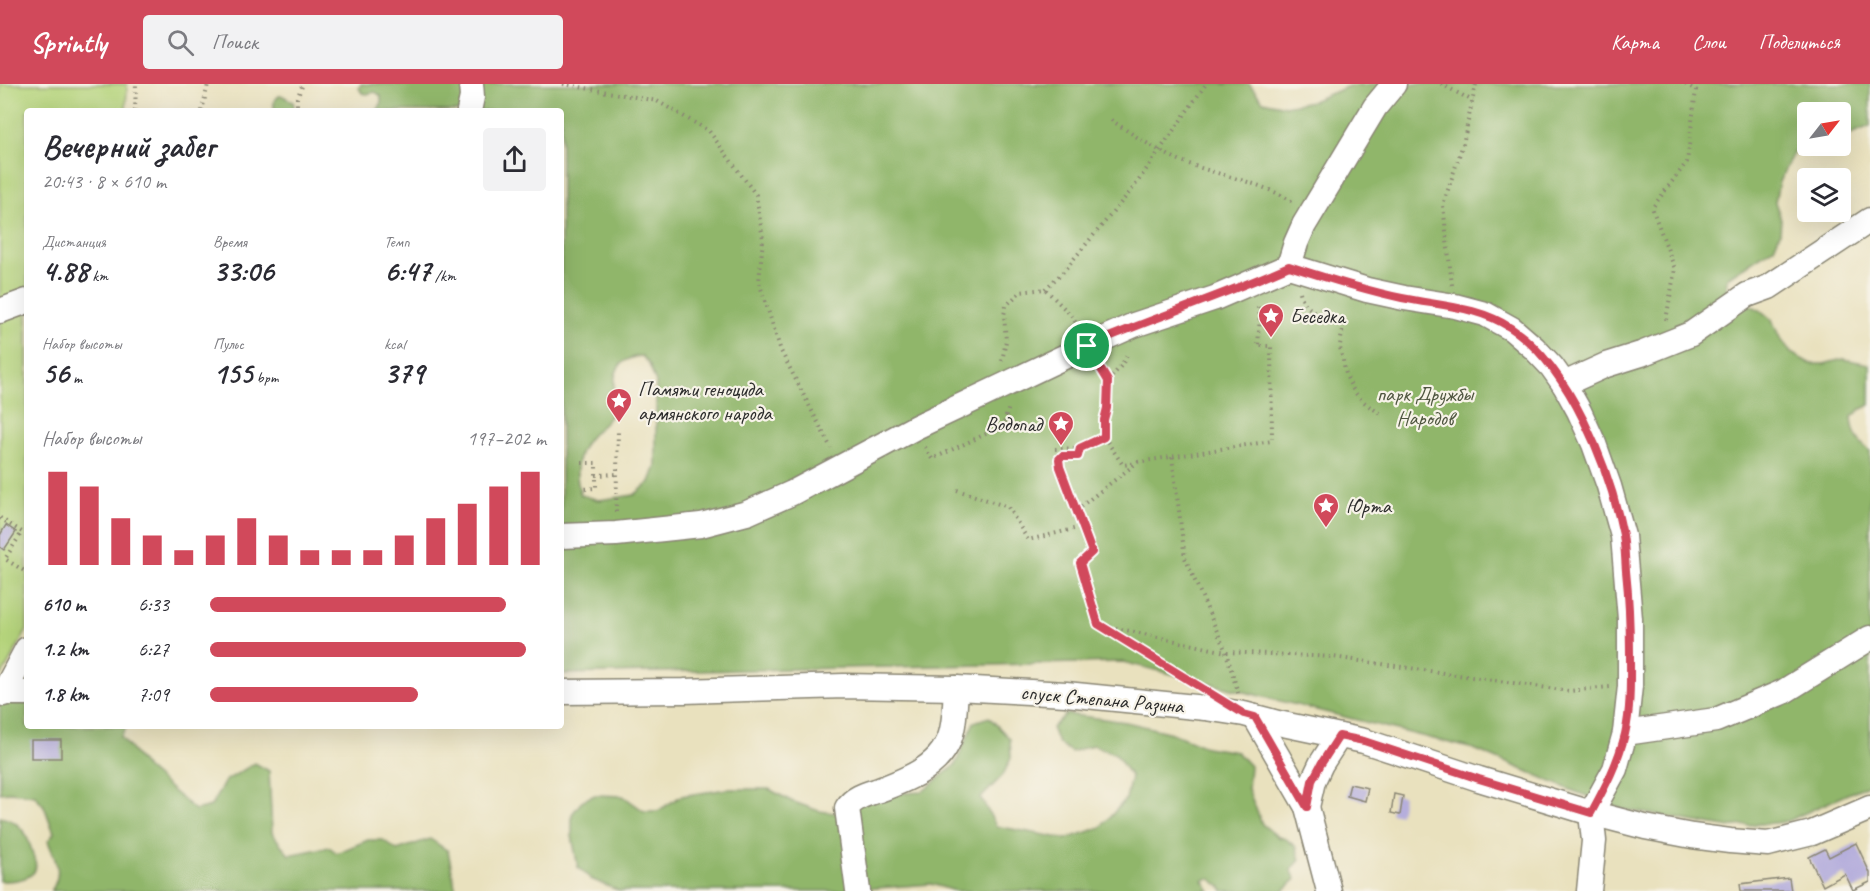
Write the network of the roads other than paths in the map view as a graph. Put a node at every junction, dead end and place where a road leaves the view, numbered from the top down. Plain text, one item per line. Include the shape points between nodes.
1 (471, 84) edge
2 (1394, 84) edge
3 (470, 108) edge
4 (1870, 220) edge
5 (1294, 275) junction
6 (24, 302) edge
7 (0, 310) edge
8 (1564, 384) junction
9 (564, 536) edge
10 (1870, 638) edge
11 (24, 654) edge
12 (956, 688) junction
13 (564, 692) edge
14 (1, 693) edge
15 (24, 693) edge
16 (1249, 715) junction
17 (1625, 733) junction
18 (1339, 736) junction
19 (1307, 807) junction
20 (1870, 807) edge
21 (1591, 813) junction
22 (858, 891) edge
23 (1329, 891) edge
24 (1589, 891) edge

1 - 3 street
2 - 5 street via 1375,107 1310,215 1296,243
4 - 8 street via 1692,333
5 - 8 street via 1485,314 1512,328
5 - 9 street via 1253,282 1087,346 747,513 701,525
6 - 7 street
8 - 17 street via 1594,444 1623,536 1630,619
10 - 17 street via 1783,692 1716,720
11 - 14 street
12 - 13 street, спуск Степана Разина via 844,686
12 - 16 street, спуск Степана Разина via 1066,694
12 - 22 street via 952,732 941,756 919,773 861,796 847,808
14 - 15 street
16 - 18 street, спуск Степана Разина
16 - 19 street
17 - 21 street via 1614,769
18 - 19 street via 1312,781
18 - 21 street, спуск Степана Разина
19 - 23 street
20 - 21 street, спуск Степана Разина via 1812,833 1768,844 1692,836
21 - 24 street via 1594,841

